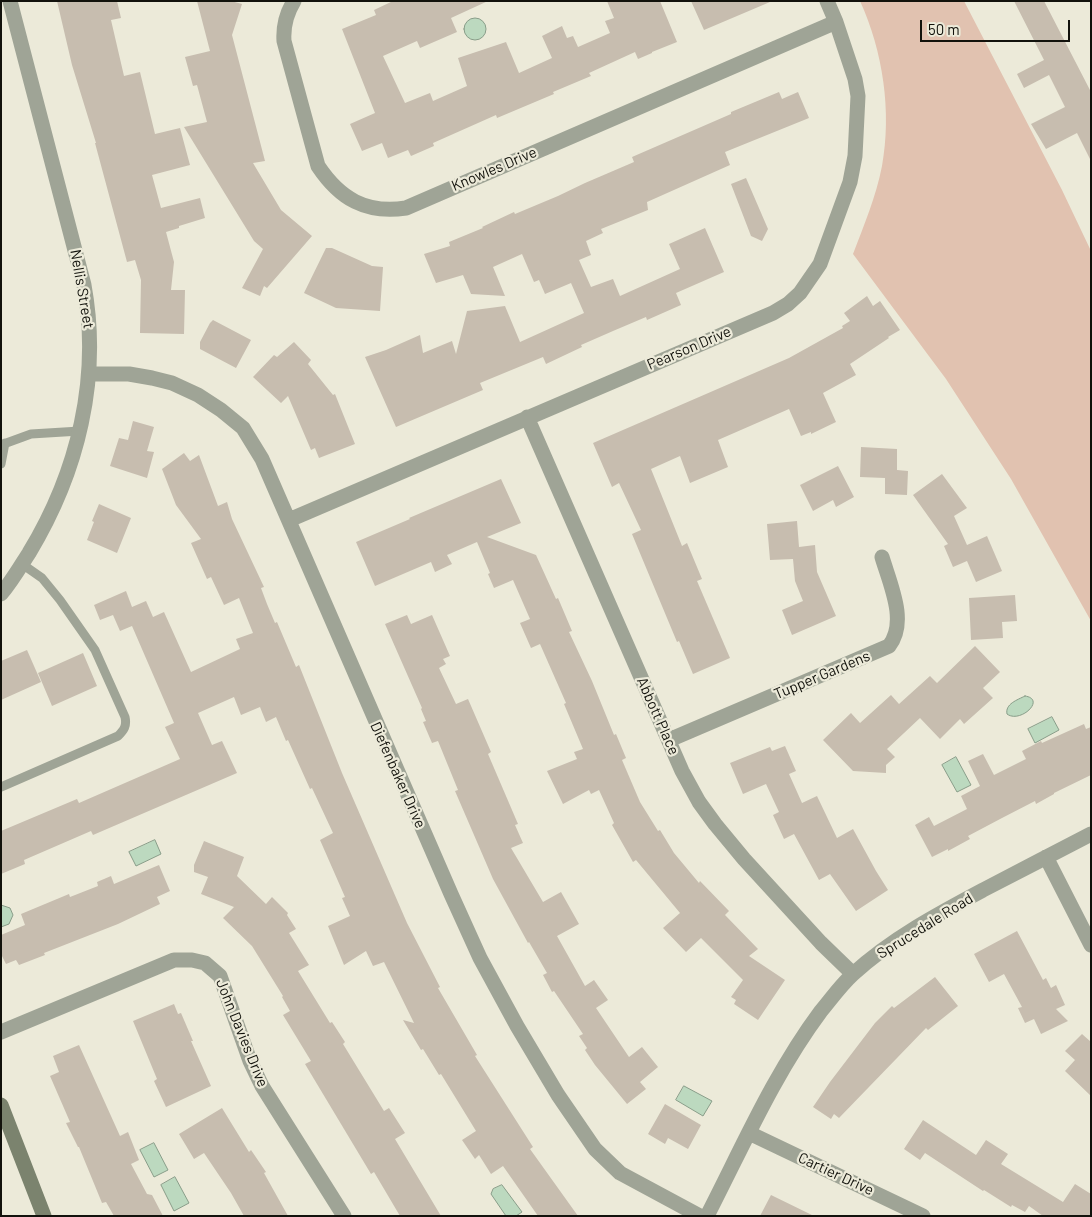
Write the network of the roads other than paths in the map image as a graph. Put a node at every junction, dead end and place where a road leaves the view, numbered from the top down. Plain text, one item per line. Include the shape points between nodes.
1 (10, 1) edge
2 (294, 1) edge
3 (827, 1) edge
4 (836, 22) junction
5 (88, 374) junction
6 (527, 417) junction
7 (80, 431) junction
8 (3, 444) edge
9 (1, 464) edge
10 (289, 520) junction
11 (882, 557) dead end
12 (22, 564) junction
13 (1, 594) edge
14 (669, 740) junction
15 (1, 787) edge
16 (1091, 834) edge
17 (1046, 857) junction
18 (1091, 946) edge
19 (853, 974) junction
20 (1, 1032) edge
21 (1, 1105) edge
22 (749, 1133) junction
23 (44, 1216) edge
24 (344, 1216) edge
25 (700, 1216) edge
26 (707, 1216) edge
27 (923, 1216) edge

1 - 5 street, Nellis Street via 84,285 90,334
2 - 4 street, Knowles Drive via 286,16 284,41 318,166 346,197 372,208 390,210 406,208
3 - 4 street, Pearson Drive
4 - 6 street, Pearson Drive via 851,62 858,96 855,156 840,214 820,264 809,282 788,304 772,313
5 - 7 street, Nellis Street
5 - 10 street, Diefenbaker Drive via 129,374 172,383 222,410 249,436
6 - 10 street, Pearson Drive
6 - 14 street, Abbott Place
7 - 8 lane via 31,434
7 - 12 street, Nellis Street via 54,507
8 - 9 lane
10 - 25 street, Diefenbaker Drive via 451,894 516,1026 584,1134 601,1155 620,1173
11 - 14 street, Tupper Gardens via 898,620 889,646
12 - 13 street, Nellis Street
12 - 15 lane via 42,578 94,650 126,724 118,736
14 - 19 street, Abbott Place via 682,772 715,824 764,883
16 - 17 street, Sprucedale Road
17 - 18 street
17 - 19 street, Sprucedale Road via 922,924
19 - 22 street, Sprucedale Road via 831,998 786,1063
20 - 24 street, John Davies Drive via 174,960 206,963 220,976 262,1086
21 - 23 main road
22 - 26 street, Sprucedale Road
22 - 27 street, Cartier Drive

